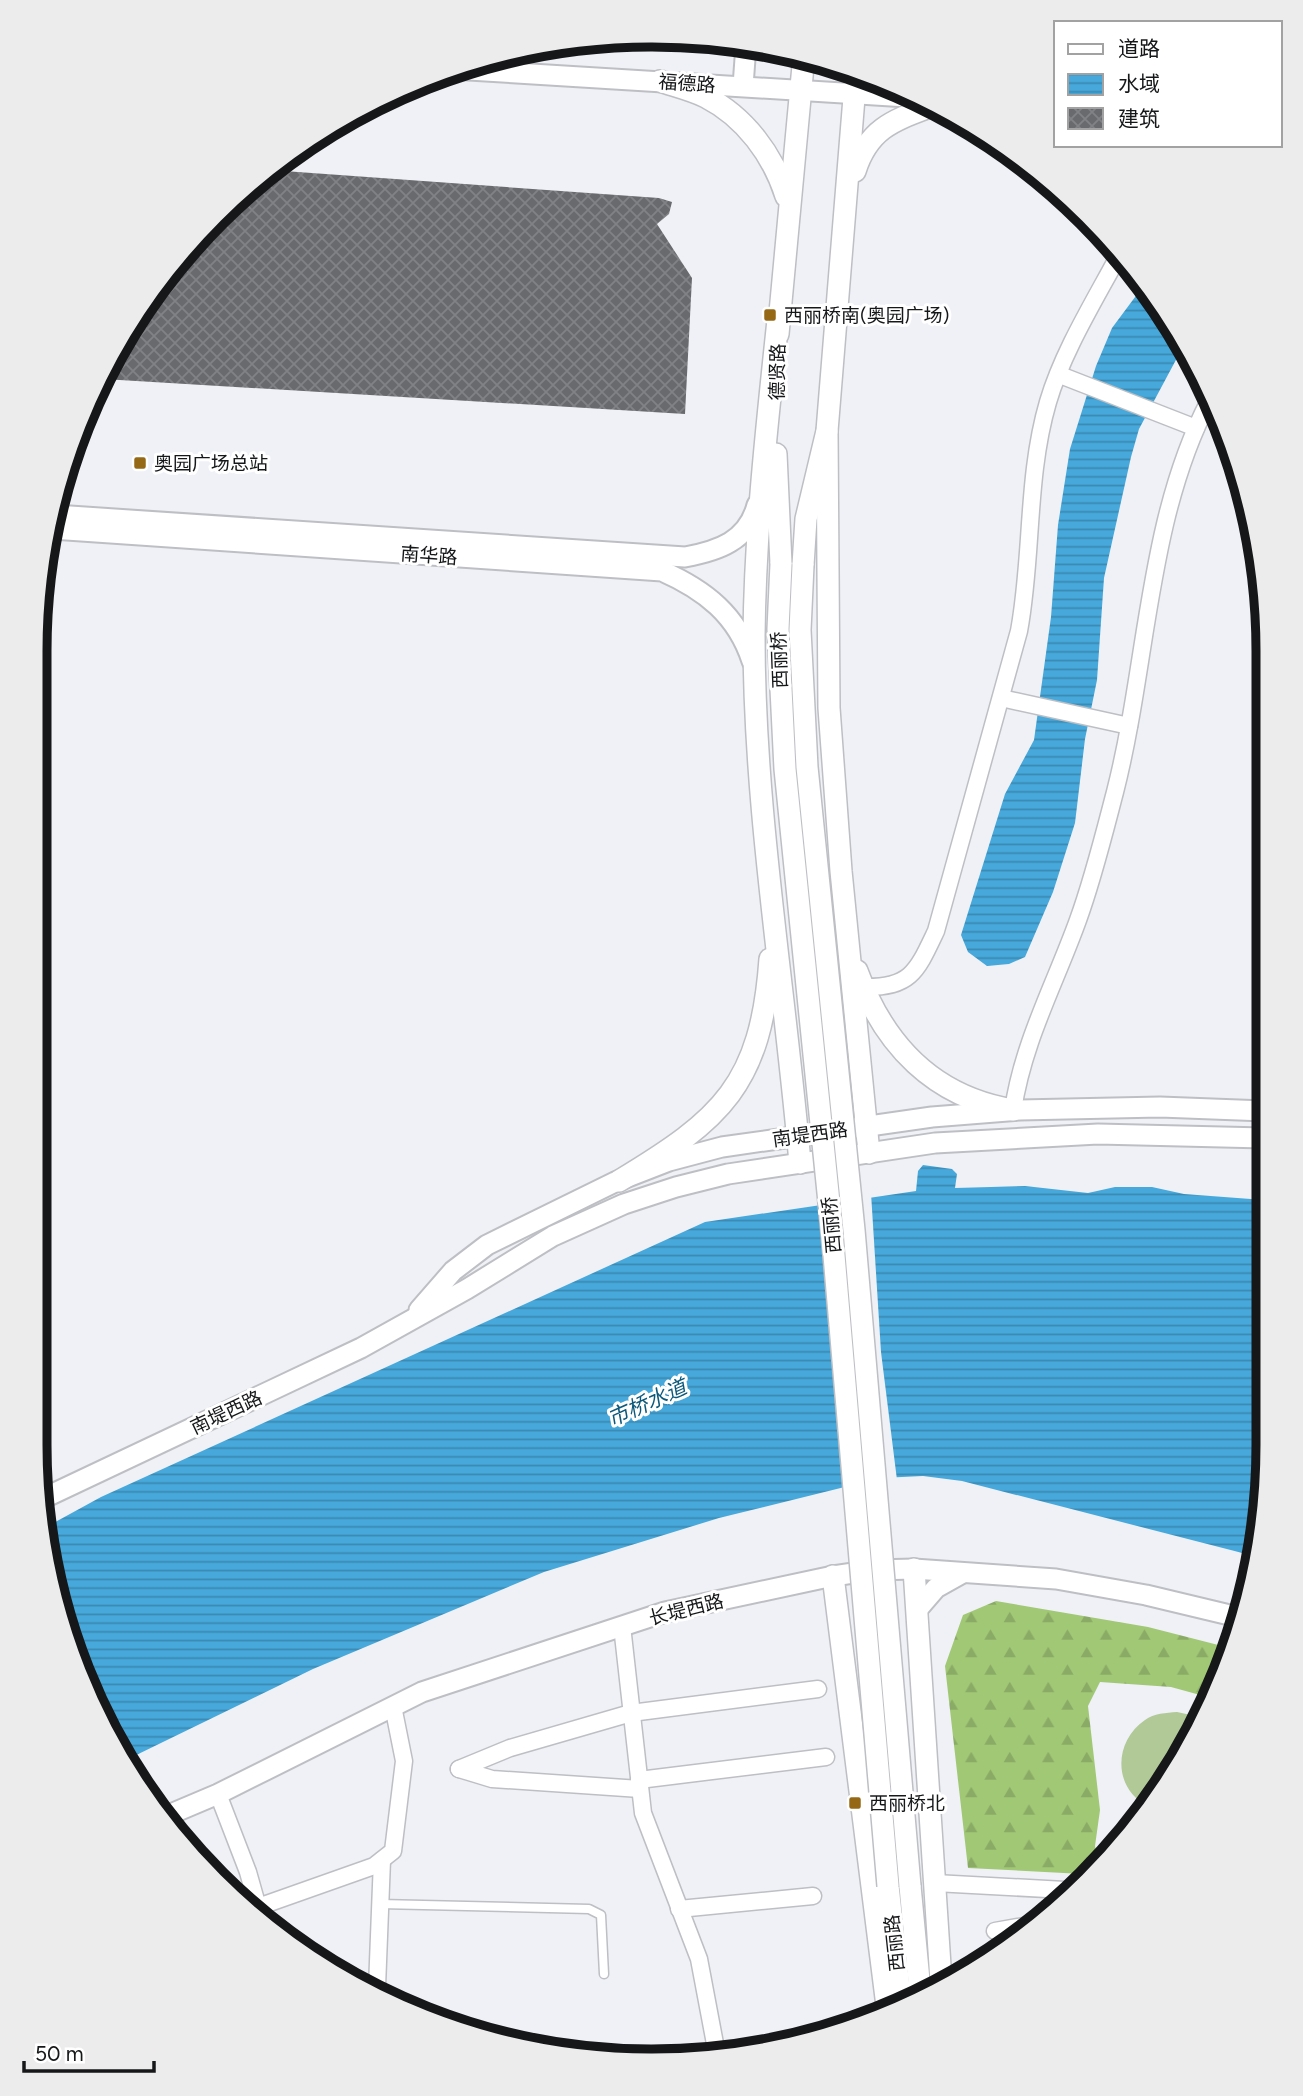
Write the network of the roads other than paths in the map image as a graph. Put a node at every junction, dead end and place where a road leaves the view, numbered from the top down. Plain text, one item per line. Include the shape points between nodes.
1 (745, 55) edge
2 (803, 67) edge
3 (485, 71) edge
4 (660, 81) junction
5 (855, 83) edge
6 (743, 86) junction
7 (800, 90) junction
8 (920, 111) edge
9 (846, 199) junction
10 (789, 204) junction
11 (1115, 264) edge
12 (778, 320) junction
13 (1060, 375) junction
14 (1205, 409) edge
15 (1196, 428) junction
16 (827, 431) junction
17 (762, 488) junction
18 (63, 516) edge
19 (60, 530) edge
20 (781, 564) joint
21 (756, 673) junction
22 (1001, 698) junction
23 (1129, 726) junction
24 (774, 908) junction
25 (847, 939) junction
26 (864, 987) junction
27 (1013, 1110) junction
28 (1256, 1111) edge
29 (865, 1126) junction
30 (798, 1136) junction
31 (1256, 1138) edge
32 (869, 1153) junction
33 (800, 1163) junction
34 (619, 1181) junction
35 (408, 1324) junction
36 (50, 1495) edge
37 (915, 1569) junction
38 (961, 1574) junction
39 (833, 1576) junction
40 (917, 1610) junction
41 (1231, 1615) edge
42 (622, 1626) junction
43 (818, 1689) dead end
44 (393, 1706) junction
45 (631, 1713) junction
46 (826, 1757) dead end
47 (640, 1784) junction
48 (218, 1794) junction
49 (173, 1813) edge
50 (382, 1860) junction
51 (251, 1882) junction
52 (935, 1883) junction
53 (888, 1886) joint
54 (910, 1886) joint
55 (240, 1887) edge
56 (1060, 1890) edge
57 (813, 1896) dead end
58 (257, 1902) edge
59 (380, 1904) junction
60 (679, 1909) junction
61 (266, 1910) edge
62 (1013, 1929) edge
63 (995, 1931) dead end
64 (604, 1974) dead end
65 (941, 1975) edge
66 (377, 1982) edge
67 (920, 1986) edge
68 (899, 1995) edge
69 (886, 2001) edge
70 (715, 2045) edge

1 - 6 street
2 - 7 main road, 德贤路
3 - 4 street, 福德路
4 - 6 street, 福德路
4 - 10 main road via 707,97 738,121 765,148
5 - 7 street, 福德路
5 - 9 main road
6 - 7 street, 福德路
7 - 10 main road, 德贤路
8 - 9 main road via 893,121 862,147
9 - 16 main road
10 - 12 main road, 德贤路
11 - 13 street
12 - 17 main road
12 - 20 main road, 德贤路 via 775,429
13 - 15 street
13 - 22 street via 1048,402 1035,472 1026,591
14 - 15 street
15 - 23 street via 1171,498
16 - 25 main road via 829,708
16 - 54 main road, 西丽桥, bridge via 806,519 803,565 800,641 807,767 852,1217
17 - 18 street, 南华路 via 748,528 737,538 707,553 685,557
17 - 21 main road
19 - 21 street, 南华路 via 662,571 723,608 736,622
20 - 53 main road, 西丽桥, bridge via 778,629 785,769
21 - 24 main road
22 - 23 street
22 - 26 street via 928,949 903,982
23 - 27 street via 1079,918 1019,1070
24 - 30 main road
24 - 34 main road via 761,1027 748,1065 710,1119
25 - 26 main road
25 - 29 main road
26 - 27 main road via 897,1045 914,1064 963,1095
27 - 28 street, 南堤西路
27 - 29 street, 南堤西路
29 - 30 street, 南堤西路
29 - 32 main road
30 - 33 main road
30 - 34 street, 南堤西路 via 723,1147
31 - 32 street, 南堤西路 via 1022,1136
32 - 33 street, 南堤西路
33 - 35 street, 南堤西路 via 728,1174 624,1204 553,1236
34 - 35 street, 南堤西路 via 487,1245 453,1272
35 - 36 street, 南堤西路
37 - 38 street, 长堤西路
37 - 39 street, 长堤西路
37 - 40 main road
38 - 40 street via 936,1588
38 - 41 street, 长堤西路 via 1056,1578
39 - 42 street, 长堤西路 via 665,1612
39 - 69 main road
40 - 52 main road
42 - 44 street, 长堤西路 via 422,1692
42 - 45 street
43 - 45 street
44 - 48 street, 长堤西路
44 - 50 street via 404,1761 393,1851
45 - 47 street
45 - 47 street via 510,1748 459,1769 492,1779
46 - 47 street
47 - 60 street via 643,1812
48 - 49 street, 长堤西路
48 - 51 street
50 - 59 street
50 - 61 street
51 - 55 street
51 - 58 street
52 - 56 street
52 - 65 main road
53 - 68 main road, 西丽路
54 - 67 main road, 西丽路
57 - 60 street
59 - 64 lane via 589,1909 601,1915
59 - 66 street
60 - 70 street via 699,1959
62 - 63 street

